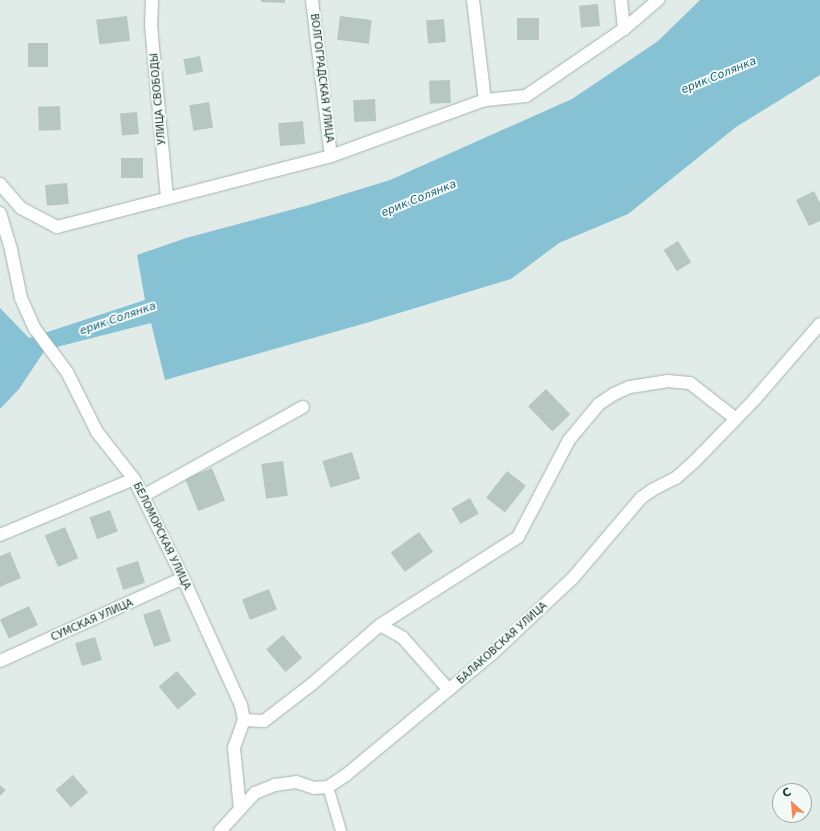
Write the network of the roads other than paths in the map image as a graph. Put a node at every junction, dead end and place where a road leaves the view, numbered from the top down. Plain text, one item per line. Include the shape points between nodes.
1 (152, 0) edge
2 (312, 0) edge
3 (473, 0) edge
4 (621, 0) edge
5 (658, 0) edge
6 (624, 29) junction
7 (485, 100) junction
8 (331, 156) junction
9 (0, 184) edge
10 (167, 197) junction
11 (0, 214) edge
12 (820, 324) edge
13 (303, 407) dead end
14 (736, 419) junction
15 (134, 479) junction
16 (143, 496) junction
17 (0, 535) edge
18 (183, 578) junction
19 (380, 625) junction
20 (0, 661) edge
21 (449, 690) junction
22 (244, 720) junction
23 (328, 787) junction
24 (240, 809) junction
25 (220, 831) edge
26 (342, 831) edge

1 - 10 street, УЛИЦА СВОБОДЫ via 151,25
2 - 8 street, ВОЛГОГРАДСКАЯ УЛИЦА
3 - 7 street
4 - 6 street
5 - 6 street
6 - 7 street via 526,96
7 - 8 street
8 - 10 street
9 - 10 street via 21,208 57,227
11 - 15 street, БЕЛОМОРСКАЯ УЛИЦА via 21,298 35,329 67,372 97,432
12 - 14 street, БАЛАКОВСКАЯ УЛИЦА
13 - 16 street
14 - 19 street via 690,383 660,382 630,387 614,394 599,404 569,440 518,537
14 - 21 street, БАЛАКОВСКАЯ УЛИЦА via 676,478 641,498 572,579 492,654
15 - 16 street, БЕЛОМОРСКАЯ УЛИЦА
15 - 17 street
16 - 18 street, БЕЛОМОРСКАЯ УЛИЦА
18 - 20 street, СУМСКАЯ УЛИЦА
18 - 22 street, БЕЛОМОРСКАЯ УЛИЦА via 240,705
19 - 21 street via 403,638
19 - 22 street via 312,684 264,720
21 - 23 street, БАЛАКОВСКАЯ УЛИЦА
22 - 24 street via 234,748
23 - 24 street via 314,788 296,782 275,785 255,793
23 - 26 lane
24 - 25 street

